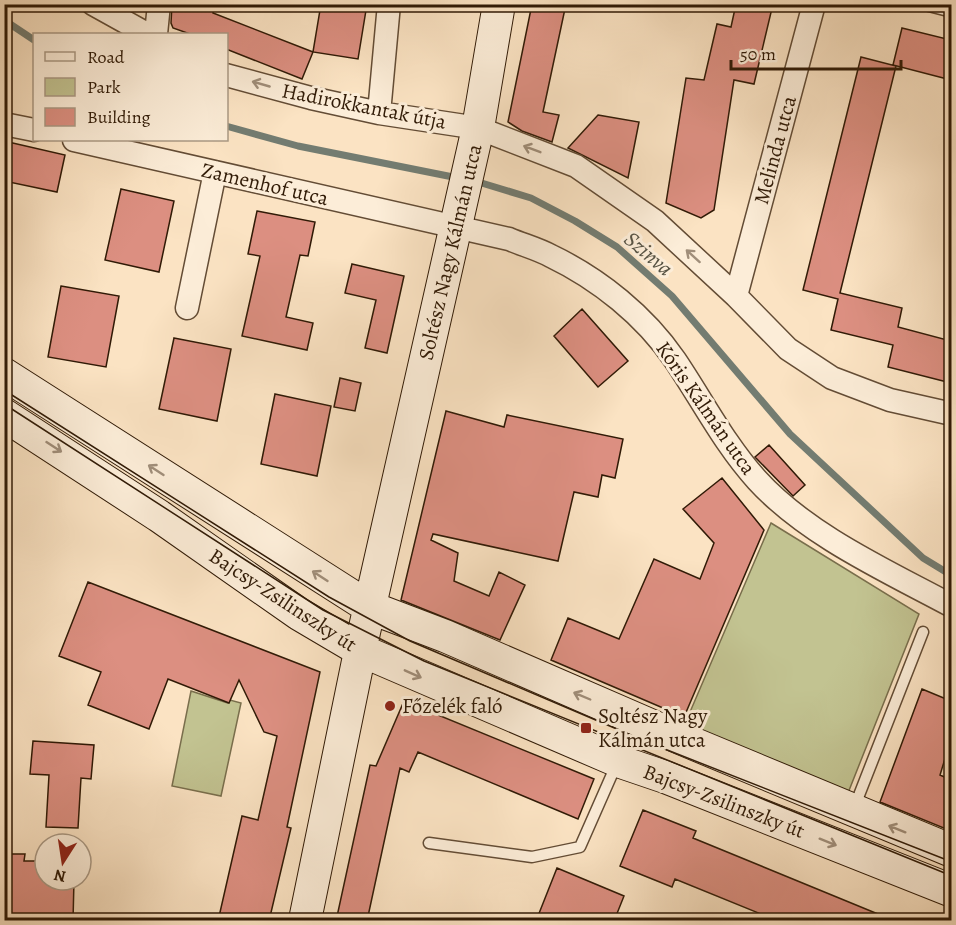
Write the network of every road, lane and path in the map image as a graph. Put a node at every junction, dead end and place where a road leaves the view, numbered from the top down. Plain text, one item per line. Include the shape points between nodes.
1 (93, 4) edge
2 (159, 4) edge
3 (389, 4) edge
4 (499, 4) edge
5 (814, 4) edge
6 (921, 4) edge
7 (951, 12) edge
8 (145, 33) edge
9 (156, 33) edge
10 (228, 76) edge
11 (379, 113) junction
12 (4, 124) edge
13 (33, 130) edge
14 (476, 138) junction
15 (78, 141) edge
16 (215, 172) junction
17 (459, 213) junction
18 (736, 296) junction
19 (187, 308) dead end
20 (4, 374) edge
21 (951, 414) edge
22 (4, 415) edge
23 (951, 606) edge
24 (369, 607) junction
25 (923, 632) dead end
26 (360, 650) junction
27 (618, 761) junction
28 (853, 811) junction
29 (429, 843) dead end
30 (951, 851) edge
31 (951, 891) edge
32 (305, 921) edge

1 - 8 street
2 - 9 street
3 - 11 street
4 - 14 street, Soltész Nagy Kálmán utca
5 - 18 street, Melinda utca
6 - 7 lane
11 -> 10 street, Hadirokkantak útja
11 - 14 street, Hadirokkantak útja
12 - 13 street
14 - 17 street, Soltész Nagy Kálmán utca
18 -> 14 street, Hadirokkantak útja via 655,221 576,166
15 - 16 street, Zamenhof utca
16 - 17 street, Zamenhof utca
16 - 19 street
17 - 23 street, Kóris Kálmán utca via 583,273 622,302 673,357 739,457 780,502 837,543
17 - 24 street, Soltész Nagy Kálmán utca
18 - 21 street, Hadirokkantak útja via 788,349 832,378 890,400
24 -> 20 street, Bajcsy-Zsilinszky út
22 -> 26 street, Bajcsy-Zsilinszky út via 299,614
24 - 26 street, Soltész Nagy Kálmán utca
28 -> 24 street, Bajcsy-Zsilinszky út
25 - 28 lane
26 -> 27 street, Bajcsy-Zsilinszky út
26 - 32 street, Soltész Nagy Kálmán utca
27 - 29 lane via 580,847 532,857
27 -> 31 street, Bajcsy-Zsilinszky út
30 -> 28 street, Bajcsy-Zsilinszky út

